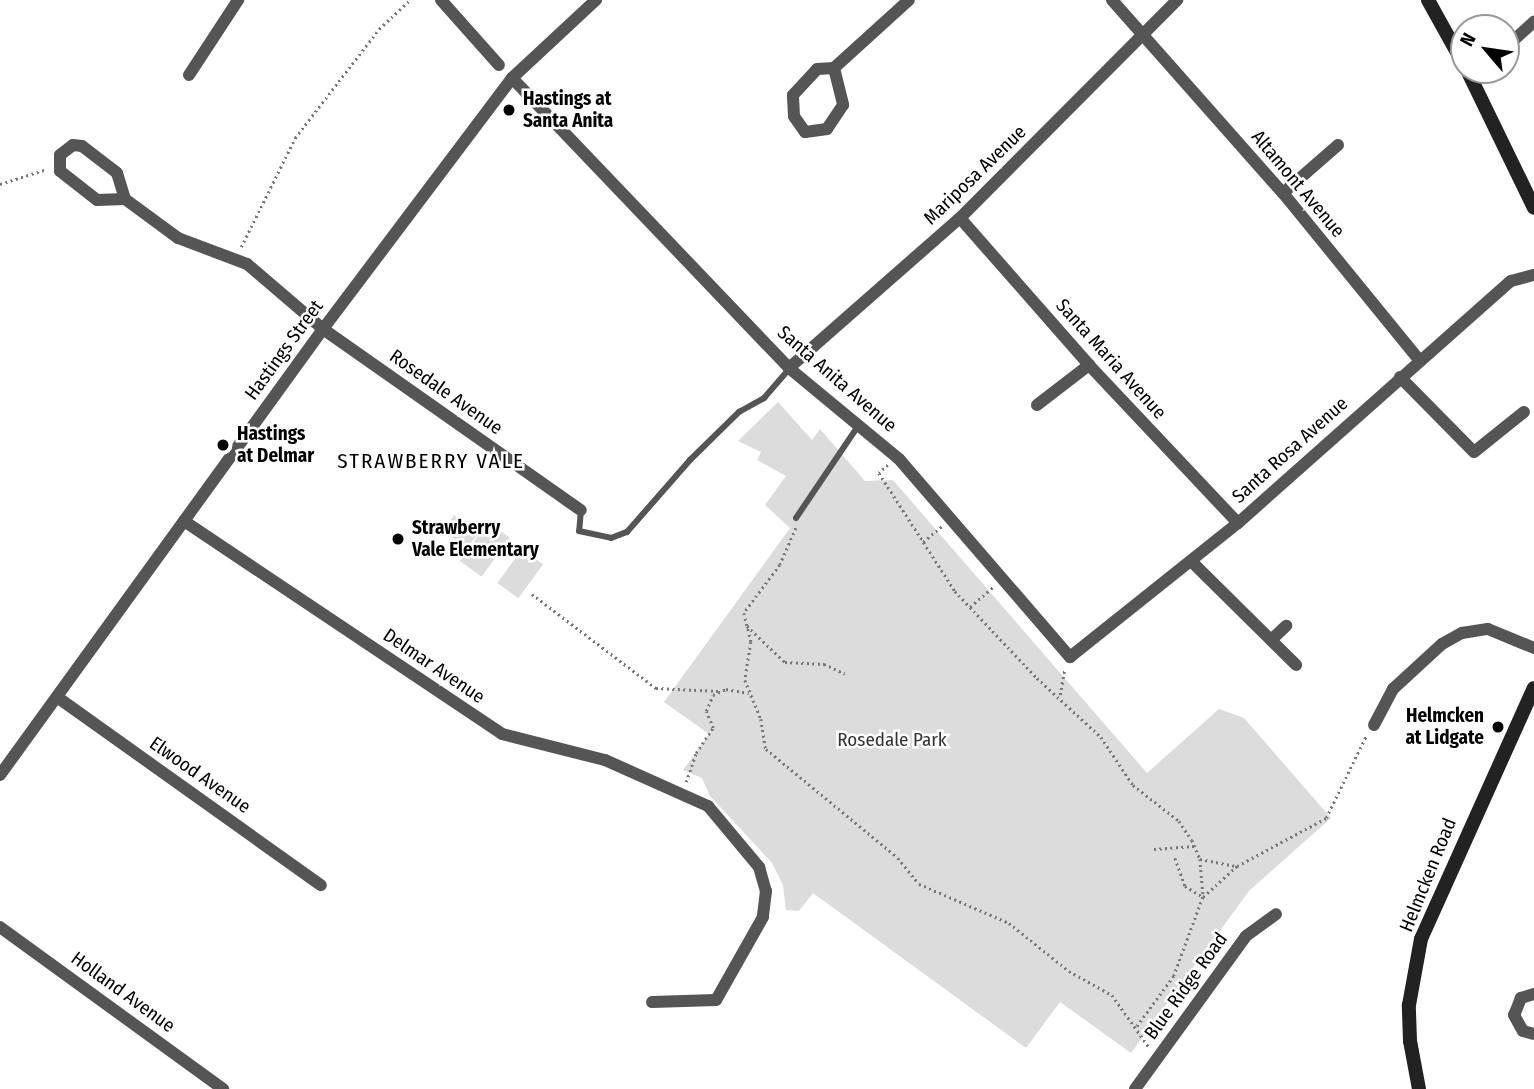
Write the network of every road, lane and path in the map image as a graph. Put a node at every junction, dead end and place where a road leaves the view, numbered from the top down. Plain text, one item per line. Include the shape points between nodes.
1 (238, 0) edge
2 (410, 0) edge
3 (441, 0) edge
4 (596, 0) edge
5 (909, 0) edge
6 (1112, 0) edge
7 (1177, 0) edge
8 (1428, 0) edge
9 (1534, 22) edge
10 (1520, 34) edge
11 (1144, 36) junction
12 (1450, 40) edge
13 (499, 65) dead end
14 (834, 68) junction
15 (189, 75) dead end
16 (512, 78) junction
17 (1478, 84) edge
18 (1338, 145) dead end
19 (59, 168) junction
20 (0, 184) edge
21 (1283, 193) junction
22 (125, 199) junction
23 (1534, 208) edge
24 (960, 218) junction
25 (236, 260) junction
26 (1534, 275) edge
27 (323, 329) junction
28 (1419, 360) junction
29 (1089, 365) junction
30 (789, 369) junction
31 (1400, 377) junction
32 (1037, 405) dead end
33 (1524, 412) dead end
34 (860, 423) junction
35 (897, 457) junction
36 (581, 510) joint
37 (796, 518) joint
38 (951, 519) junction
39 (184, 521) junction
40 (1238, 523) junction
41 (923, 542) junction
42 (1191, 561) junction
43 (1003, 579) junction
44 (532, 594) dead end
45 (970, 607) junction
46 (747, 626) junction
47 (1286, 626) dead end
48 (1271, 640) junction
49 (1534, 649) edge
50 (1070, 657) junction
51 (1296, 665) dead end
52 (845, 674) dead end
53 (1534, 688) edge
54 (718, 691) junction
55 (749, 693) junction
56 (1060, 695) junction
57 (57, 697) junction
58 (1374, 725) joint
59 (0, 775) edge
60 (686, 792) junction
61 (1194, 846) junction
62 (1154, 849) dead end
63 (1175, 858) dead end
64 (1200, 859) junction
65 (1237, 866) junction
66 (321, 885) dead end
67 (1203, 897) junction
68 (1276, 914) dead end
69 (0, 927) edge
70 (1534, 994) edge
71 (652, 1002) dead end
72 (1136, 1027) junction
73 (1534, 1034) edge
74 (1157, 1058) junction
75 (223, 1089) edge
76 (1135, 1089) edge
77 (1419, 1089) edge

1 - 15 street
2 - 25 path via 379,29 295,138
3 - 13 street
4 - 16 street, Hastings Street
5 - 14 street
6 - 11 street, Altamont Avenue
7 - 11 street, Mariposa Avenue
8 - 12 main road
9 - 10 street
11 - 21 street, Altamont Avenue
11 - 24 street, Mariposa Avenue
14 - 14 street via 817,69 793,95 794,116 805,132 827,129 843,105
16 - 27 street, Hastings Street
16 - 30 street, Santa Anita Avenue
17 - 23 main road
18 - 21 street
19 - 20 path
19 - 22 street via 97,200
19 - 22 street via 65,149 82,146 117,173
21 - 28 street, Altamont Avenue
22 - 25 street, Rosedale Avenue via 178,237
24 - 29 street, Santa Maria Avenue
24 - 30 street, Mariposa Avenue
25 - 27 street, Rosedale Avenue
26 - 28 street, Santa Rosa Avenue via 1511,281
27 - 36 street, Rosedale Avenue
27 - 39 street, Hastings Street
28 - 31 street, Santa Rosa Avenue
29 - 32 street
29 - 40 street, Santa Maria Avenue
30 - 34 street, Santa Anita Avenue
30 - 36 lane via 764,398 739,412 690,460 627,532 611,538 579,531
31 - 33 street via 1474,452
31 - 40 street, Santa Rosa Avenue
34 - 35 street, Santa Anita Avenue
34 - 37 lane
35 - 38 street, Santa Anita Avenue
35 - 41 path via 879,473
37 - 46 path via 790,547 746,606
38 - 41 path
38 - 43 street, Santa Anita Avenue
39 - 57 street, Hastings Street
39 - 60 street, Delmar Avenue via 502,734 605,760
40 - 42 street, Santa Rosa Avenue
41 - 45 path
42 - 48 street
42 - 50 street, Santa Rosa Avenue
43 - 45 path
43 - 50 street, Santa Anita Avenue
44 - 54 path via 656,688
45 - 56 path via 1037,678
46 - 52 path via 785,662 824,664
46 - 55 path via 751,642 745,680
47 - 48 street
48 - 51 street
49 - 58 street via 1488,629 1462,634 1442,644 1393,690
50 - 56 path
53 - 77 main road, Helmcken Road via 1421,939 1409,1005
54 - 55 path
54 - 60 path via 706,711 712,723 710,734 685,774
55 - 72 path via 771,756 792,767 898,858 919,884 945,900 985,911 1025,933 1069,971 1112,995
56 - 61 path via 1101,737 1133,785 1179,821
57 - 59 street, Hastings Street
57 - 66 street, Elwood Avenue
58 - 65 path via 1358,747 1326,818
60 - 71 street, Delmar Avenue via 708,806 759,867 766,891 763,916 716,1000
61 - 62 path
61 - 64 path
63 - 67 path via 1185,886
64 - 65 path
64 - 67 path
65 - 67 path
67 - 72 path via 1174,976
68 - 74 street, Blue Ridge Road via 1246,936
69 - 75 street, Holland Avenue
70 - 73 street via 1521,998 1514,1015 1523,1031
72 - 74 path
74 - 76 street, Blue Ridge Road

